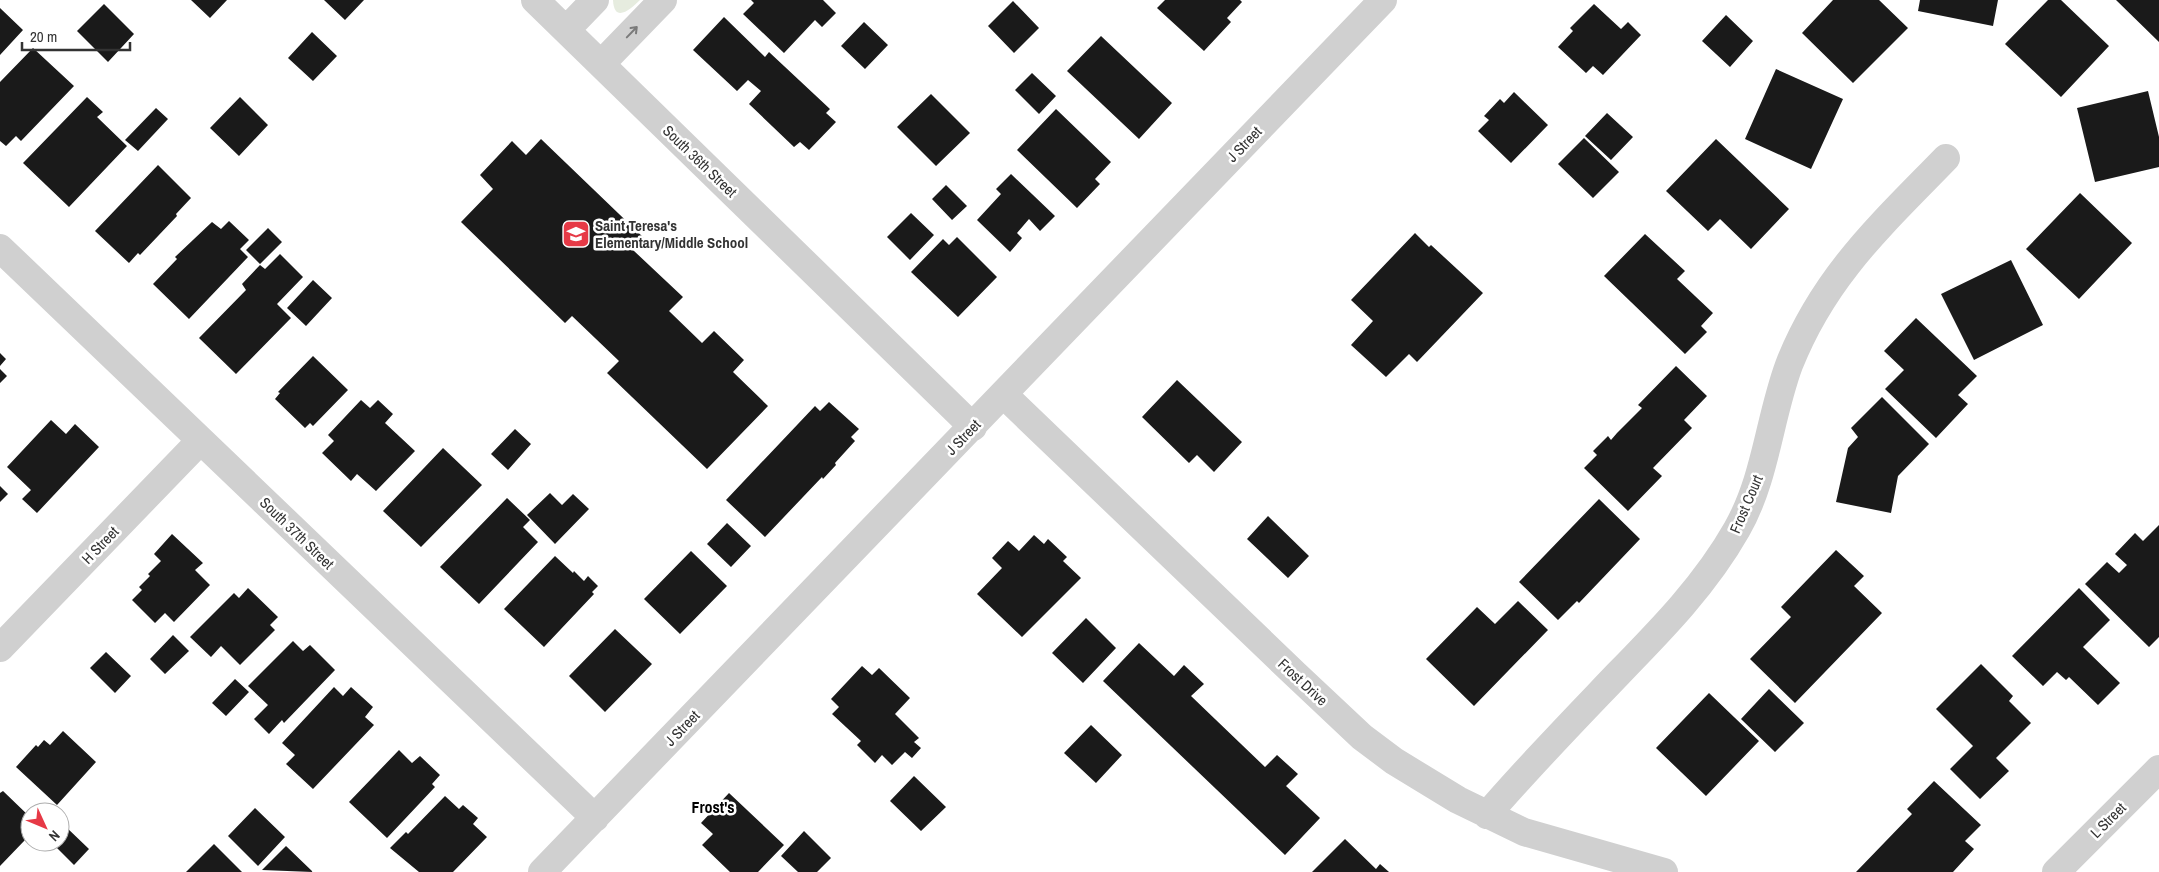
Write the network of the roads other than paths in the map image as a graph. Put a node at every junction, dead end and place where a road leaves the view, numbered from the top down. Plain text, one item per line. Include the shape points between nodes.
1 (535, 0) edge
2 (595, 0) edge
3 (663, 0) edge
4 (1383, 0) edge
5 (566, 30) junction
6 (601, 64) junction
7 (1946, 158) dead end
8 (0, 248) edge
9 (1004, 395) junction
10 (973, 426) junction
11 (200, 442) junction
12 (0, 648) edge
13 (2159, 768) edge
14 (1486, 815) junction
15 (595, 818) junction
16 (542, 872) edge
17 (1664, 872) edge
18 (2056, 872) edge

1 - 5 street, South 36th Street
2 - 5 street
6 -> 3 street
4 - 9 street, J Street
5 - 6 street, South 36th Street
6 - 10 street, South 36th Street
7 - 14 street, Frost Court via 1861,245 1812,315 1789,365 1756,487 1738,528 1707,576 1670,621
8 - 11 street, South 37th Street
9 - 10 street, J Street
9 - 14 street, Frost Drive via 1362,737 1417,775
10 - 15 street, J Street
11 - 12 street, H Street
11 - 15 street, South 37th Street
13 - 18 street, L Street
14 - 17 street, Frost Drive via 1524,832
15 - 16 street, J Street

